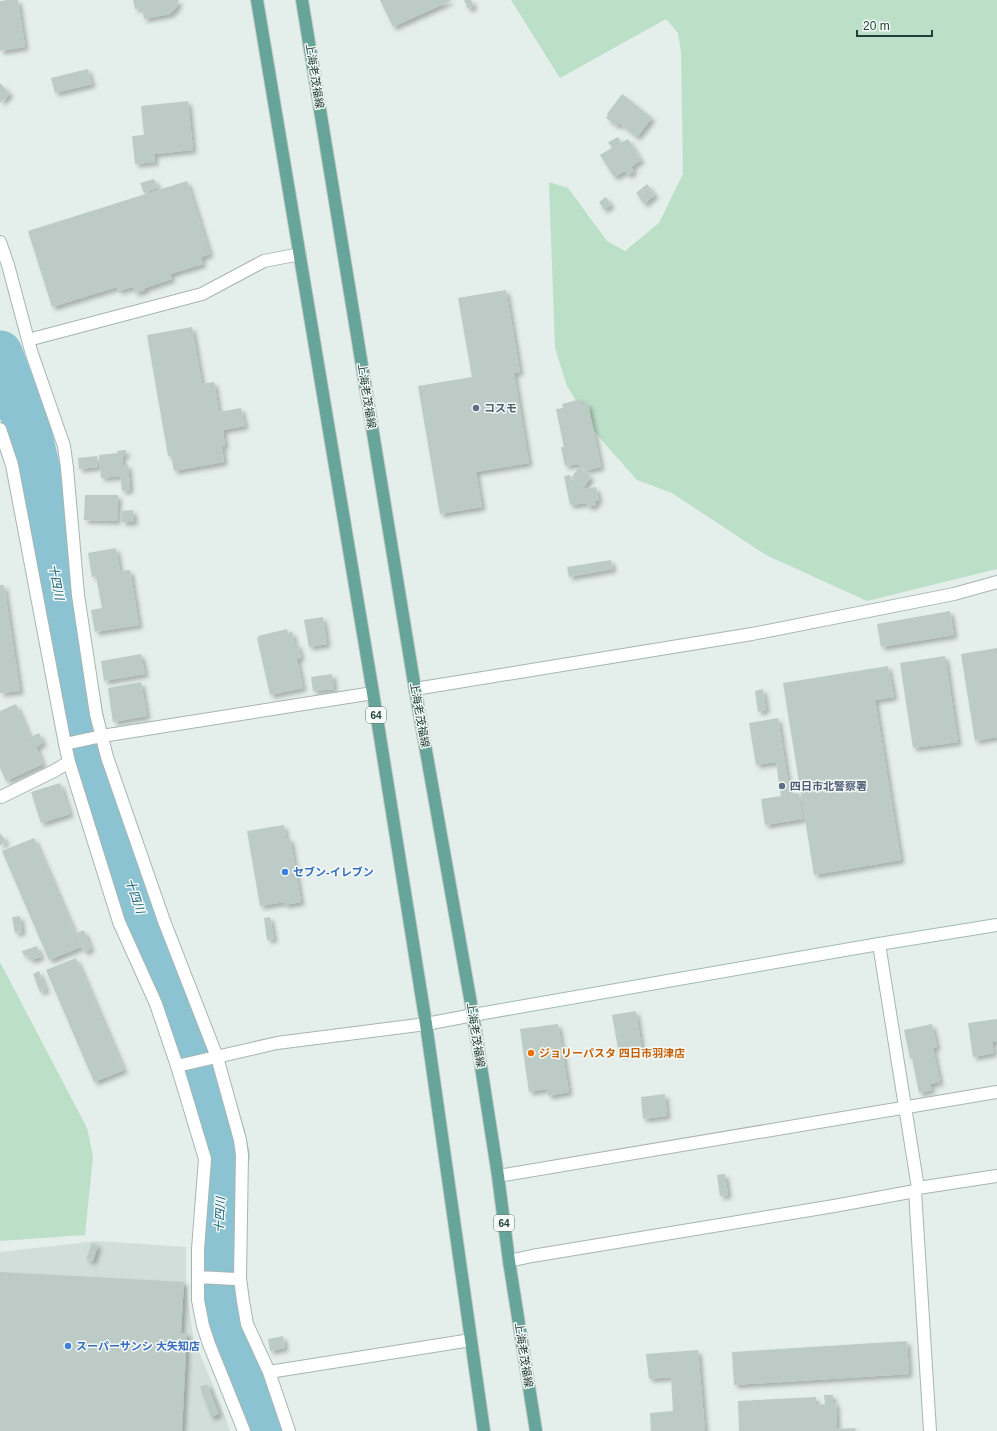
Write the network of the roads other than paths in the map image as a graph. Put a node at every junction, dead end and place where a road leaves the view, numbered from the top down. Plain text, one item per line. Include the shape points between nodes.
1 (257, 0) edge
2 (302, 0) edge
3 (0, 242) edge
4 (300, 254) junction
5 (28, 340) junction
6 (0, 429) edge
7 (997, 582) edge
8 (415, 689) junction
9 (373, 693) junction
10 (99, 737) junction
11 (69, 743) junction
12 (69, 762) junction
13 (1, 797) dead end
14 (997, 925) edge
15 (879, 944) junction
16 (473, 1015) junction
17 (426, 1024) junction
18 (214, 1058) junction
19 (178, 1066) junction
20 (997, 1092) edge
21 (905, 1108) junction
22 (498, 1176) junction
23 (997, 1176) edge
24 (916, 1190) junction
25 (509, 1261) junction
26 (203, 1277) junction
27 (235, 1279) dead end
28 (471, 1340) junction
29 (269, 1372) junction
30 (244, 1431) edge
31 (289, 1431) edge
32 (484, 1431) edge
33 (536, 1431) edge
34 (930, 1431) edge

1 - 4 main road, 64
2 - 8 main road, 上海老茂福線 / 64
3 - 5 street
4 - 5 street via 264,261 202,294
4 - 9 main road, 64
5 - 10 street via 64,446 68,468 78,595
6 - 11 street via 12,465
7 - 8 street via 954,594 752,634
8 - 16 main road, 上海老茂福線 / 64
9 - 10 street
9 - 17 main road, 64
10 - 11 street
10 - 18 street
11 - 12 street
12 - 13 street
12 - 19 street via 119,922 156,1004
14 - 15 street
15 - 16 street
15 - 21 street
16 - 17 street
16 - 22 main road, 上海老茂福線 / 64
17 - 18 street via 277,1043
17 - 28 main road, 64
18 - 19 street
18 - 29 street via 240,1140 242,1155 240,1278 247,1324
19 - 26 street via 205,1159 198,1249
20 - 21 street
21 - 22 street
21 - 24 street
22 - 25 main road, 上海老茂福線 / 64
23 - 24 street
24 - 25 street
24 - 34 street
25 - 33 main road, 上海老茂福線 / 64
26 - 27 street
26 - 30 street via 198,1300 203,1326
28 - 29 street
28 - 32 main road, 64
29 - 31 street

